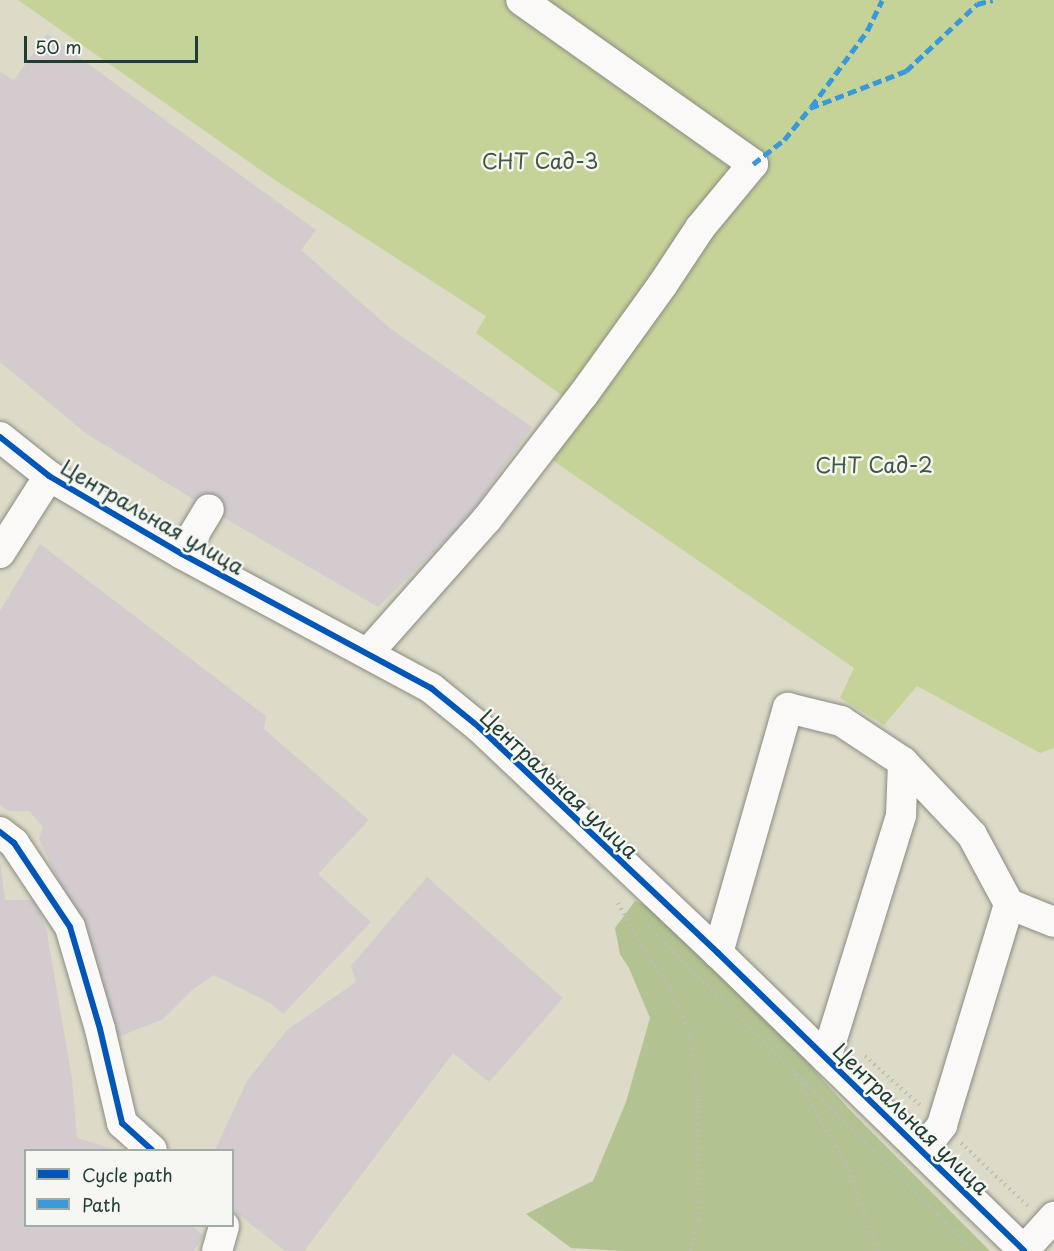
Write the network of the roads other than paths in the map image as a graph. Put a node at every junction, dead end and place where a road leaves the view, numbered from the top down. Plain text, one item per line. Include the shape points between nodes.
1 (521, 0) edge
2 (0, 437) edge
3 (49, 476) junction
4 (209, 509) dead end
5 (0, 553) edge
6 (182, 554) junction
7 (368, 653) junction
8 (903, 762) junction
9 (0, 832) edge
10 (1009, 904) junction
11 (1054, 922) edge
12 (718, 953) junction
13 (826, 1058) junction
14 (151, 1149) edge
15 (922, 1150) junction
16 (1051, 1221) edge
17 (225, 1227) edge
18 (218, 1251) edge
19 (1024, 1251) edge

1 - 7 street via 753,164 700,228 583,395 487,519
2 - 3 street, Центральная улица
3 - 5 street
3 - 6 street, Центральная улица
4 - 6 street
6 - 7 street, Центральная улица
7 - 12 street, Центральная улица via 431,688 478,727
8 - 10 street via 972,835
8 - 12 street via 841,721 788,708
8 - 13 street via 900,814
9 - 14 street via 14,843 69,927 100,1029 122,1123
10 - 11 street
10 - 15 street via 942,1125
12 - 13 street, Центральная улица
13 - 15 street, Центральная улица
15 - 19 street, Центральная улица
16 - 19 street
17 - 18 street

